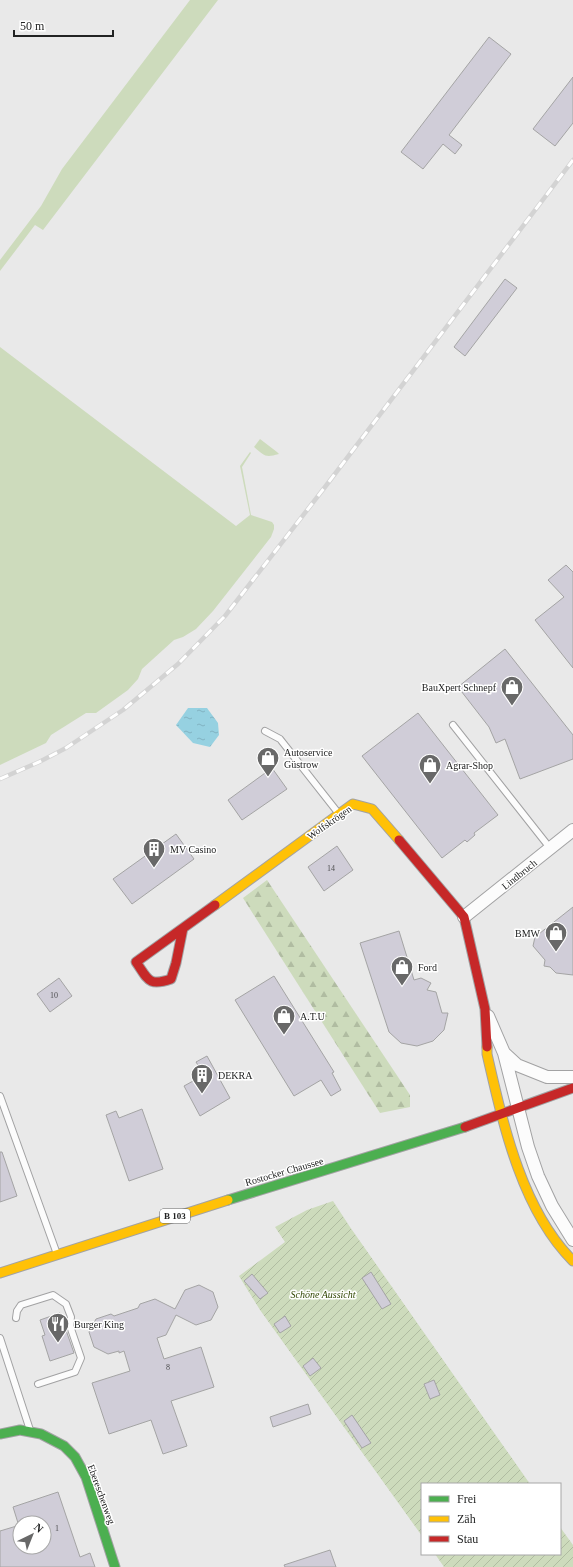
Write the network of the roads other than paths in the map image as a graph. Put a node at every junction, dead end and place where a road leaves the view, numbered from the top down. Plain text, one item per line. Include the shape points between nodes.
1 (454, 726) dead end
2 (265, 731) dead end
3 (339, 814) junction
4 (573, 830) edge
5 (550, 848) junction
6 (464, 917) junction
7 (183, 928) junction
8 (485, 1009) junction
9 (504, 1053) junction
10 (573, 1077) edge
11 (573, 1088) edge
12 (0, 1096) edge
13 (519, 1108) junction
14 (501, 1114) junction
15 (573, 1240) edge
16 (58, 1255) junction
17 (573, 1261) edge
18 (0, 1273) edge
19 (16, 1318) dead end
20 (0, 1338) edge
21 (38, 1384) dead end
22 (30, 1430) junction
23 (0, 1434) edge
24 (115, 1567) edge

1 - 5 lane
2 - 3 lane via 280,739
3 - 6 street, Wolfskrögen via 353,804 372,809
3 - 7 street, Wolfskrögen
4 - 5 street, Lindbruch
5 - 6 street, Lindbruch
6 - 8 street, Wolfskrögen
7 - 7 street, Wolfskrögen via 136,962 149,980 159,983 170,978 176,963
8 - 9 street, Wolfskrögen
8 - 14 street, Wolfskrögen via 487,1054
9 - 10 street, Wolfskrögen via 517,1065 547,1077
9 - 13 street, Wolfskrögen
11 - 13 street, Rostocker Chaussee / B 103
12 - 16 lane
13 - 14 street, Rostocker Chaussee / B 103
13 - 15 street, Wolfskrögen via 538,1176 552,1206
14 - 16 street, Rostocker Chaussee / B 103
14 - 17 street, Wolfskrögen via 510,1148 543,1222 561,1249
16 - 18 street, Rostocker Chaussee / B 103
19 - 21 lane via 16,1311 21,1306 53,1295 66,1304 71,1317 70,1326 81,1358 75,1372
20 - 22 lane
22 - 23 street
22 - 24 street, Ebereschenweg via 64,1446 82,1468

